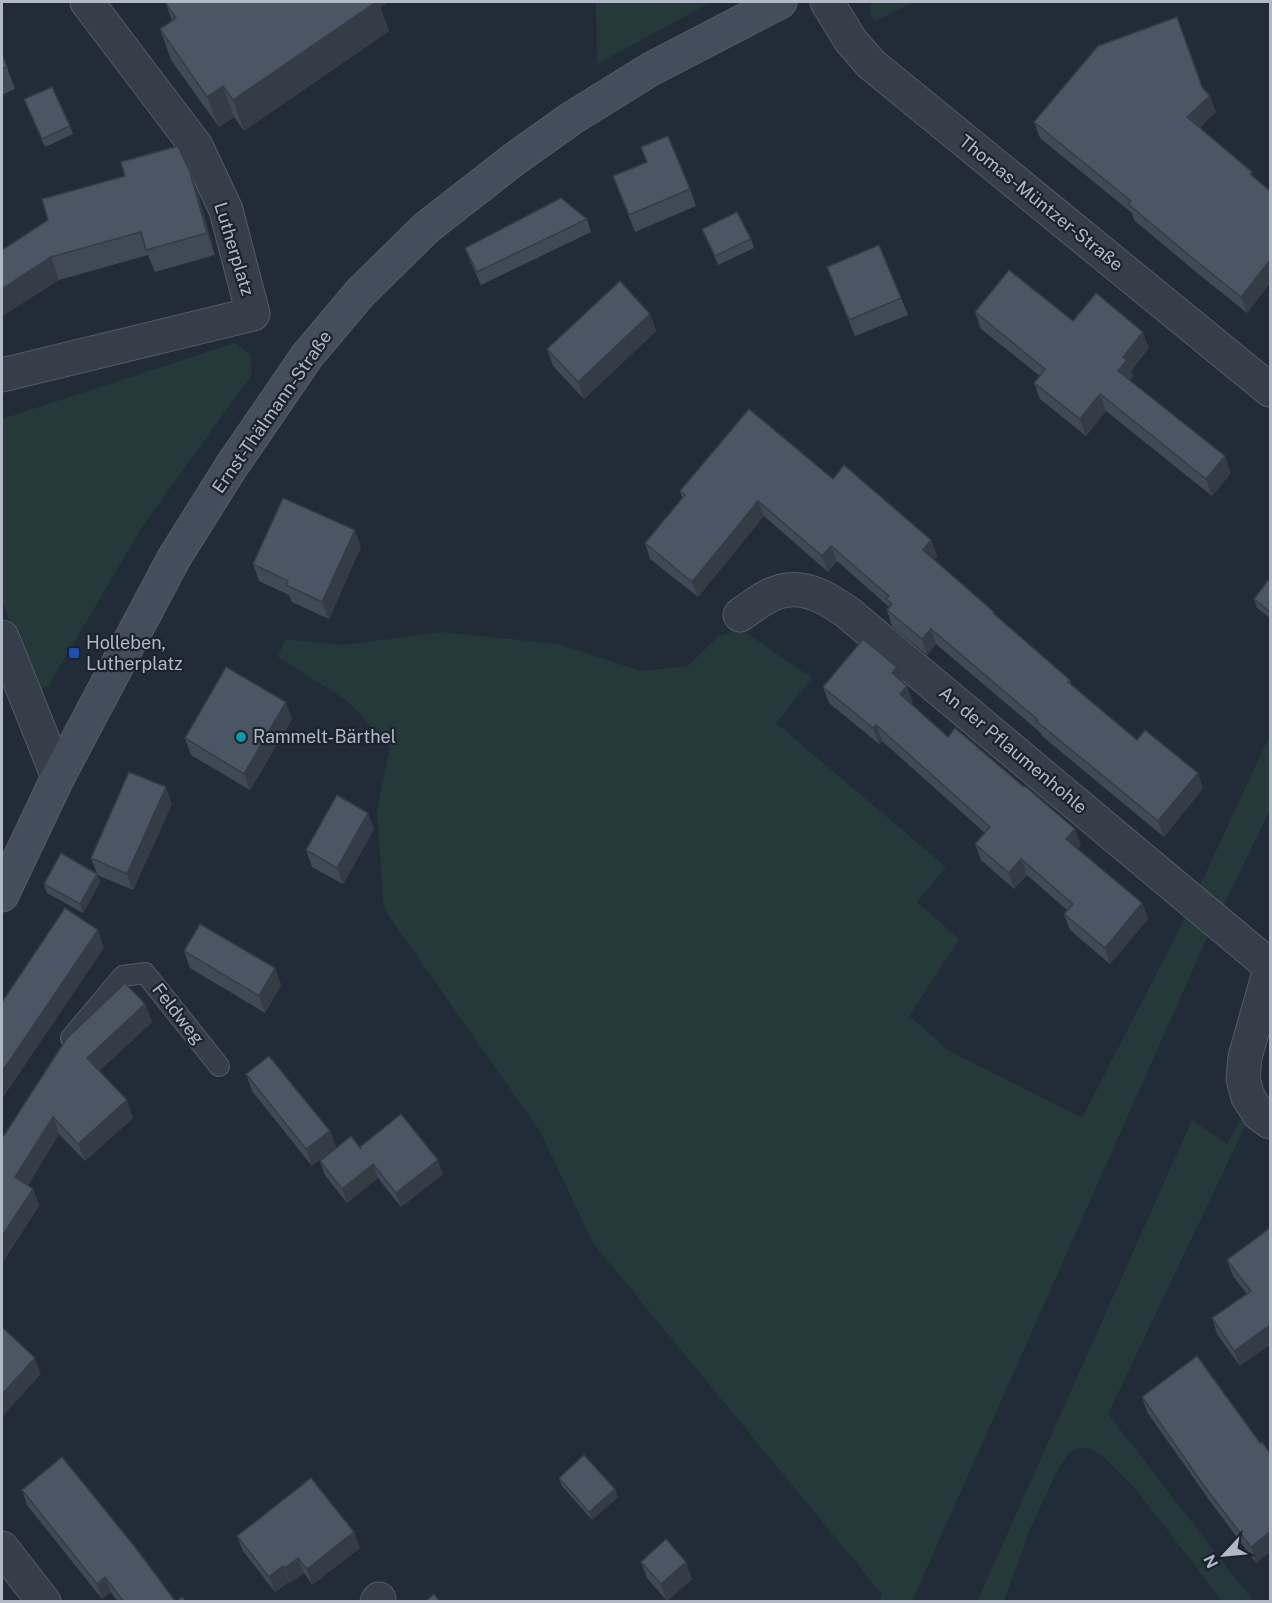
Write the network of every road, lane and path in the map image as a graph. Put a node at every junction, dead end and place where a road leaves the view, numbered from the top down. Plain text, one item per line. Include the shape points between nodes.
1 (87, 2) edge
2 (780, 2) edge
3 (827, 2) edge
4 (2, 375) edge
5 (1270, 390) edge
6 (740, 615) dead end
7 (2, 637) edge
8 (58, 777) junction
9 (2, 895) edge
10 (1270, 968) edge
11 (60, 1054) edge
12 (219, 1066) dead end
13 (1270, 1122) edge
14 (2, 1548) edge
15 (44, 1602) edge

1 - 4 street, Lutherplatz via 196,146 226,210 254,314
2 - 8 main road, Ernst-Thälmann-Straße via 651,69 572,118 426,228 360,293 307,356 192,529
3 - 5 street, Thomas-Müntzer-Straße via 871,64
6 - 10 street, An der Pflaumenhohle via 764,598 790,588 818,594 847,612
7 - 8 street
8 - 9 main road, Ernst-Thälmann-Straße
10 - 13 street via 1245,1057 1243,1079 1248,1097
11 - 12 lane, Feldweg via 123,976 145,973
14 - 15 street

